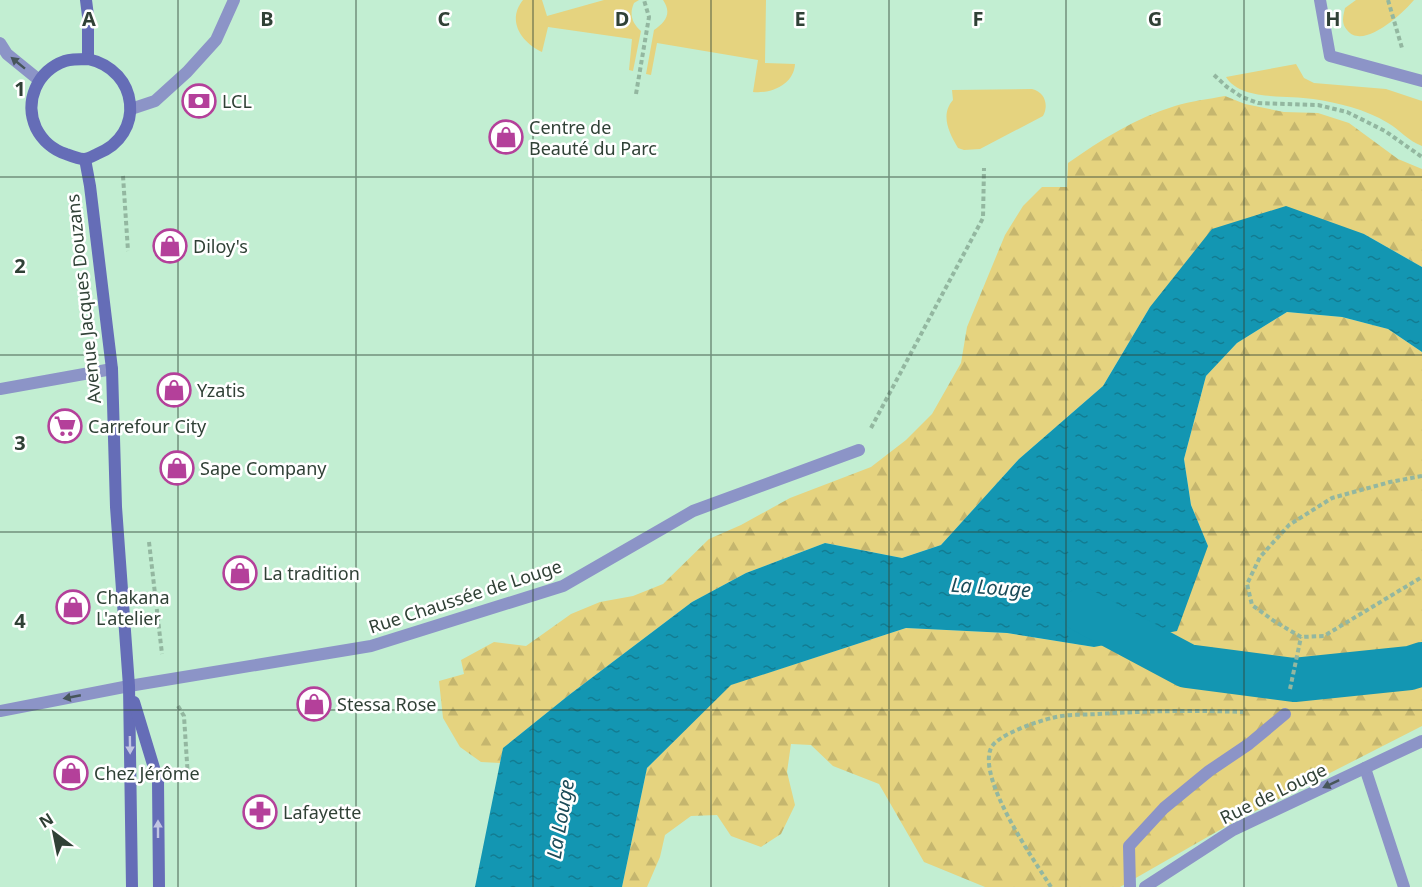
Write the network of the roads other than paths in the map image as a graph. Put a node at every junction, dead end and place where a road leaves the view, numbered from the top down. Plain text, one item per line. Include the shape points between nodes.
1 (86, 0) edge
2 (234, 0) edge
3 (1320, 0) edge
4 (0, 43) edge
5 (88, 59) junction
6 (39, 80) junction
7 (1422, 81) edge
8 (131, 109) junction
9 (85, 159) junction
10 (112, 369) junction
11 (0, 389) edge
12 (859, 450) road end
13 (129, 686) junction
14 (0, 711) edge
15 (1285, 714) road end
16 (1422, 741) edge
17 (1365, 768) junction
18 (132, 887) edge
19 (159, 887) edge
20 (1130, 887) edge
21 (1145, 887) edge
22 (1404, 887) edge

1 - 5 main road
2 - 8 street via 216,40 187,72 155,101
3 - 7 street via 1330,56
6 -> 4 street via 7,54
5 - 6 main road via 65,61
5 - 8 main road via 112,69 123,80
6 - 9 main road via 31,96 36,128 58,152
8 - 9 main road via 119,140 106,151
9 - 10 main road, Avenue Jacques Douzans
10 - 11 street
10 - 13 main road, Avenue Jacques Douzans via 116,507
12 - 13 street, Rue Chaussée de Louge via 693,511 563,586 371,646
13 -> 14 street, Rue Chaussée de Louge
13 -> 18 main road, Avenue Jacques Douzans
19 -> 13 main road, Avenue Jacques Douzans via 158,781
15 - 20 street via 1164,808 1129,846
16 - 17 street, Rue de Louge
17 -> 21 street, Rue de Louge via 1233,830
17 - 22 street

